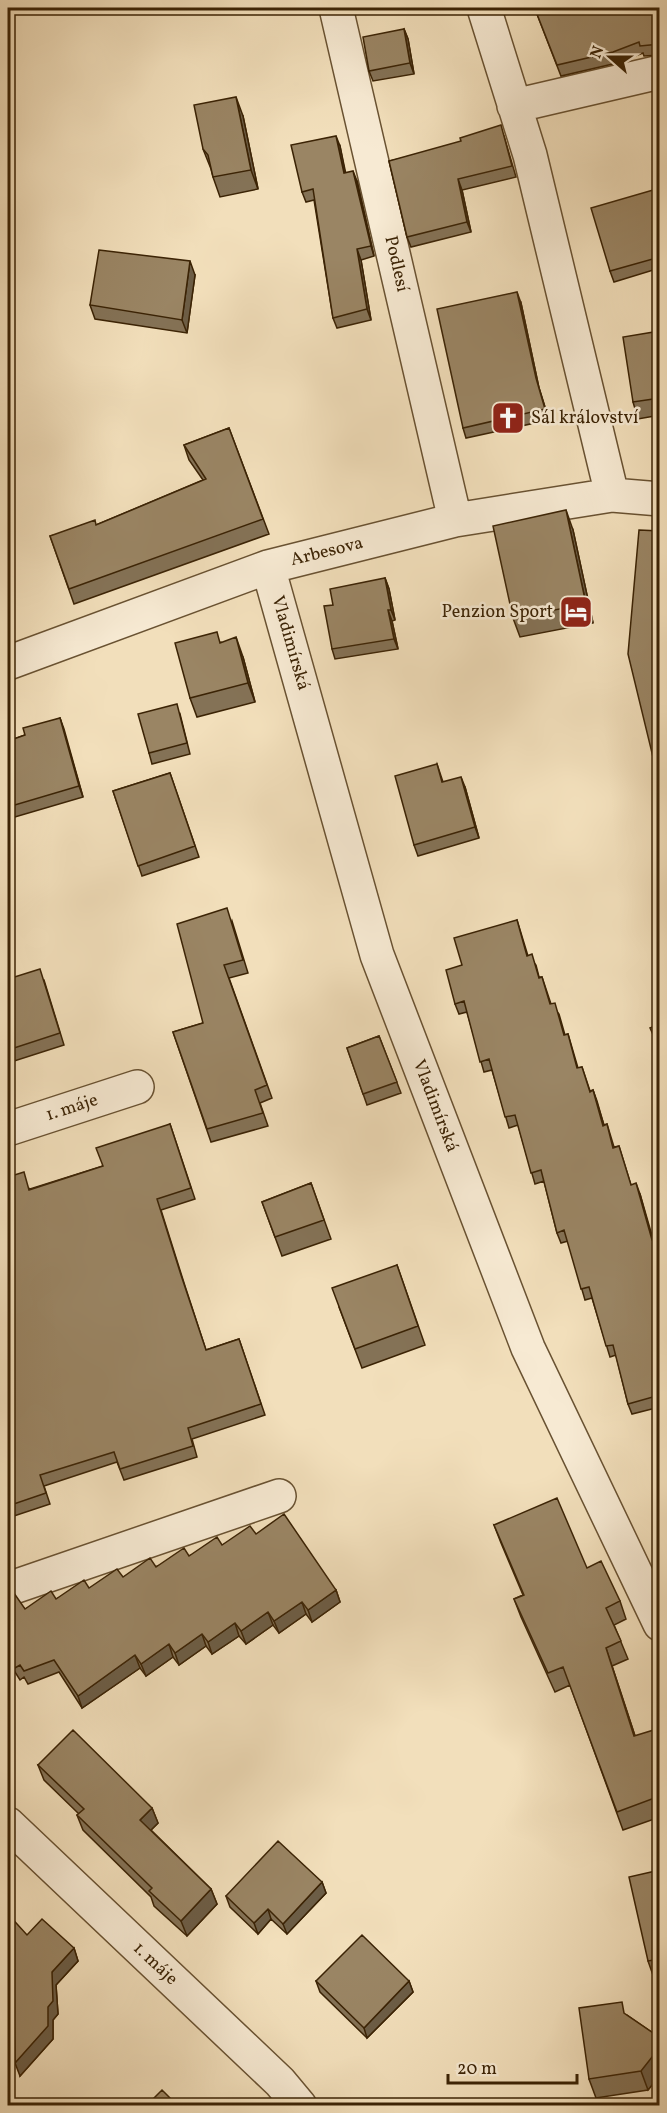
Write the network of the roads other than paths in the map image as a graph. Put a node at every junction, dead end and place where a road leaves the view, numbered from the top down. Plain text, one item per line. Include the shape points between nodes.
1 (336, 8) edge
2 (484, 8) edge
3 (660, 72) edge
4 (514, 106) junction
5 (612, 495) junction
6 (660, 499) edge
7 (455, 520) junction
8 (268, 567) junction
9 (8, 663) edge
10 (137, 1087) dead end
11 (8, 1129) edge
12 (279, 1496) dead end
13 (8, 1588) edge
14 (660, 1624) edge
15 (8, 1824) edge
16 (300, 2106) edge

1 - 7 street, Podlesí
2 - 4 street
3 - 4 street
4 - 5 street via 530,155
5 - 6 street, Arbesova
5 - 7 street, Arbesova
7 - 8 street, Arbesova
8 - 9 street, Arbesova
8 - 14 street, Vladimírská via 377,955 528,1348
10 - 11 street, 1. máje
12 - 13 street
15 - 16 street, 1. máje via 280,2082

